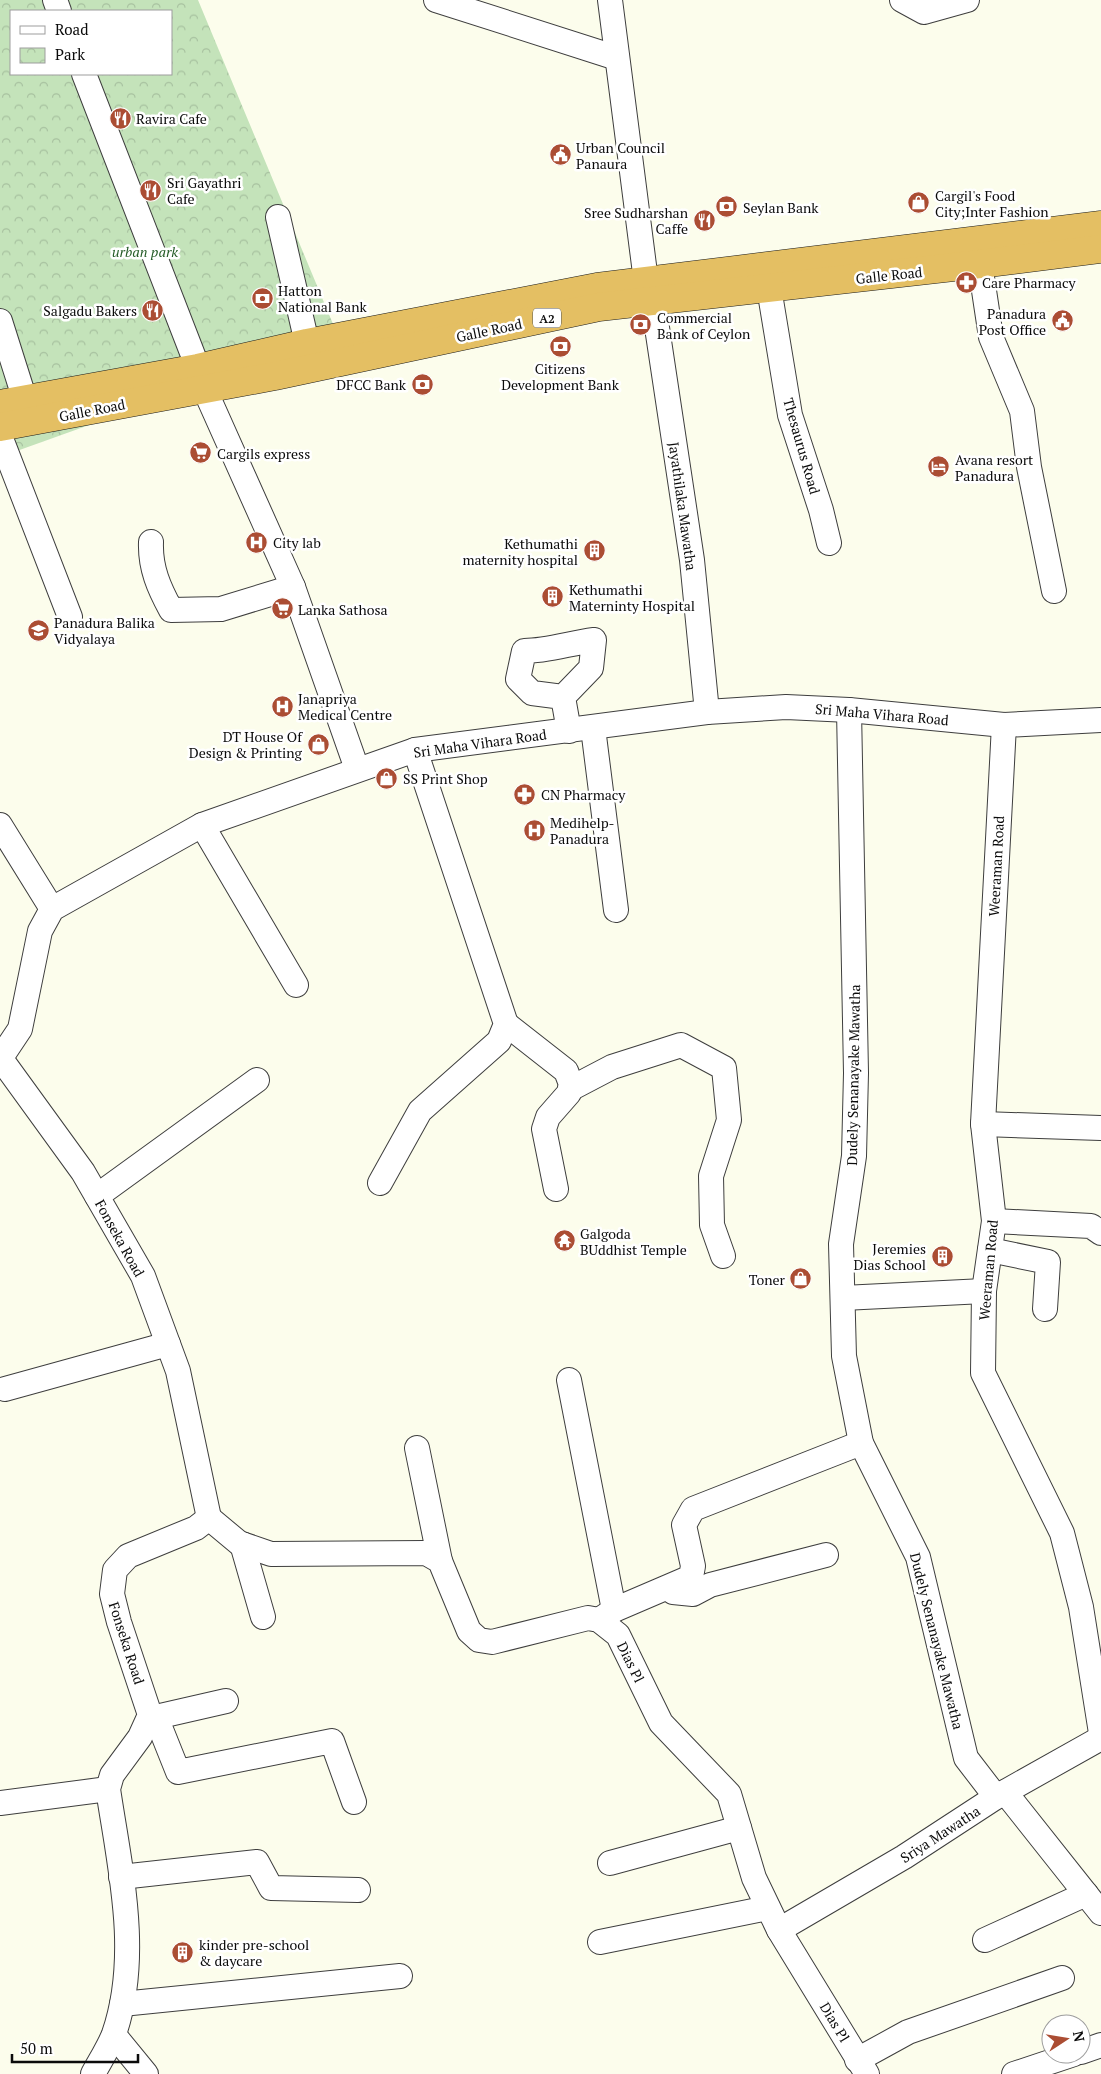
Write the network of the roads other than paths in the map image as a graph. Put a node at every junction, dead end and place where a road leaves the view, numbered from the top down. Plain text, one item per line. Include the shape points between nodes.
1 (436, 0) edge
2 (610, 0) edge
3 (902, 0) edge
4 (967, 0) edge
5 (617, 58) junction
6 (84, 75) edge
7 (278, 217) dead end
8 (1101, 225) edge
9 (1101, 249) edge
10 (980, 264) junction
11 (769, 288) junction
12 (650, 291) junction
13 (0, 321) edge
14 (307, 342) junction
15 (201, 378) junction
16 (13, 402) edge
17 (0, 428) edge
18 (0, 436) edge
19 (151, 542) dead end
20 (829, 543) dead end
21 (293, 587) junction
22 (1054, 591) dead end
23 (70, 617) dead end
24 (562, 697) dead end
25 (848, 710) junction
26 (707, 712) junction
27 (1101, 720) edge
28 (1004, 725) junction
29 (593, 728) junction
30 (569, 731) junction
31 (415, 750) junction
32 (357, 769) junction
33 (0, 825) edge
34 (202, 825) junction
35 (52, 909) junction
36 (616, 910) dead end
37 (296, 985) dead end
38 (506, 1024) junction
39 (0, 1059) edge
40 (257, 1080) dead end
41 (570, 1089) junction
42 (984, 1124) junction
43 (1101, 1128) edge
44 (380, 1183) dead end
45 (556, 1189) dead end
46 (97, 1196) junction
47 (994, 1221) junction
48 (1101, 1233) edge
49 (990, 1250) junction
50 (723, 1256) dead end
51 (984, 1291) junction
52 (842, 1298) junction
53 (1045, 1309) dead end
54 (168, 1344) junction
55 (569, 1380) dead end
56 (5, 1389) dead end
57 (861, 1443) junction
58 (418, 1448) dead end
59 (209, 1518) junction
60 (242, 1544) junction
61 (826, 1556) dead end
62 (440, 1561) junction
63 (660, 1591) junction
64 (607, 1615) junction
65 (263, 1617) dead end
66 (1098, 1700) edge
67 (226, 1701) dead end
68 (153, 1716) junction
69 (1101, 1733) edge
70 (1101, 1738) edge
71 (108, 1789) junction
72 (1001, 1794) junction
73 (354, 1802) dead end
74 (0, 1803) edge
75 (739, 1828) junction
76 (610, 1863) dead end
77 (121, 1877) junction
78 (358, 1890) dead end
79 (1086, 1894) junction
80 (768, 1908) junction
81 (1101, 1913) edge
82 (779, 1930) junction
83 (985, 1940) dead end
84 (600, 1942) dead end
85 (400, 1976) dead end
86 (1062, 1978) dead end
87 (122, 2004) junction
88 (114, 2035) junction
89 (1044, 2064) edge
90 (862, 2067) edge
91 (93, 2074) edge
92 (146, 2074) edge
93 (1014, 2074) edge

1 - 5 street
2 - 5 street, Jayathilaka Mawatha
3 - 4 street via 924,12
5 - 12 street, Jayathilaka Mawatha
6 - 15 street
7 - 14 street
8 - 12 highway, Galle Road / A2
9 - 10 highway, Galle Road / A2
10 - 11 highway, Galle Road / A2
10 - 22 street via 991,337 1022,411 1029,467
11 - 12 highway, Galle Road / A2
11 - 20 street, Thesaurus Road via 790,415
12 - 14 highway, Galle Road / A2 via 597,287
12 - 15 highway, Galle Road / A2 via 599,307 275,376
12 - 26 street, Jayathilaka Mawatha via 692,560
13 - 16 street
14 - 15 highway, Galle Road / A2
15 - 16 highway, Galle Road / A2
15 - 17 highway, Galle Road / A2
15 - 21 street
18 - 23 street
19 - 21 street via 150,561 171,610 221,610
21 - 32 street
24 - 30 street
25 - 26 street, Sri Maha Vihara Road via 786,707
25 - 28 street, Sri Maha Vihara Road
25 - 52 street, Dudely Senanayake Mawatha via 856,1073 854,1156 841,1244
26 - 29 street, Sri Maha Vihara Road
27 - 28 street, Sri Maha Vihara Road
28 - 42 street, Weeraman Road
29 - 30 street, Sri Maha Vihara Road
29 - 36 street
30 - 31 street, Sri Maha Vihara Road
31 - 32 street, Sri Maha Vihara Road
31 - 38 street
32 - 34 street, Sri Maha Vihara Road
33 - 35 street
34 - 35 street, Sri Maha Vihara Road
34 - 37 street
35 - 39 street via 40,931 20,1029
38 - 41 street via 566,1072
38 - 44 street via 499,1041 420,1111
39 - 46 street, Fonseka Road
40 - 46 street
41 - 45 street via 548,1117 544,1129
41 - 50 street via 612,1067 682,1046 724,1068 729,1120 711,1176 712,1225
42 - 43 street
42 - 47 street, Weeraman Road
46 - 54 street, Fonseka Road via 143,1276
47 - 48 street via 1091,1226
47 - 49 street, Weeraman Road
49 - 51 street, Weeraman Road
49 - 53 street via 1048,1262
51 - 52 street
51 - 66 street, Weeraman Road via 983,1373 1062,1533
52 - 57 street, Dudely Senanayake Mawatha via 844,1356
54 - 56 street
54 - 59 street, Fonseka Road via 178,1371
55 - 64 street
57 - 63 street via 693,1509 684,1525 693,1566 691,1577
57 - 72 street, Dudely Senanayake Mawatha via 918,1557 966,1758
58 - 62 street
59 - 60 street
59 - 68 street, Fonseka Road via 196,1528 128,1556 115,1570 112,1594
60 - 62 street via 271,1554 426,1553
60 - 65 street
61 - 63 street via 710,1585 692,1594
62 - 64 street via 469,1631 480,1640 492,1642
63 - 64 street
64 - 75 street, Dias Pl via 661,1723 729,1794
66 - 69 street, Weeraman Road
67 - 68 street
68 - 71 street via 112,1775
68 - 73 street, Fonseka Road via 178,1772 332,1742
70 - 72 street, Sriya Mawatha
71 - 74 street
71 - 77 street
72 - 79 street, Dudely Senanayake Mawatha
72 - 82 street, Sriya Mawatha via 904,1858
75 - 76 street
75 - 80 street, Dias Pl via 754,1878
77 - 78 street via 257,1862 271,1888
77 - 87 street via 128,1959
79 - 81 street, Dudely Senanayake Mawatha
79 - 83 street
80 - 82 street, Dias Pl
80 - 84 street
82 - 90 street, Dias Pl
85 - 87 street
86 - 90 street via 908,2032
87 - 88 street
88 - 91 street
88 - 92 street
89 - 93 street

